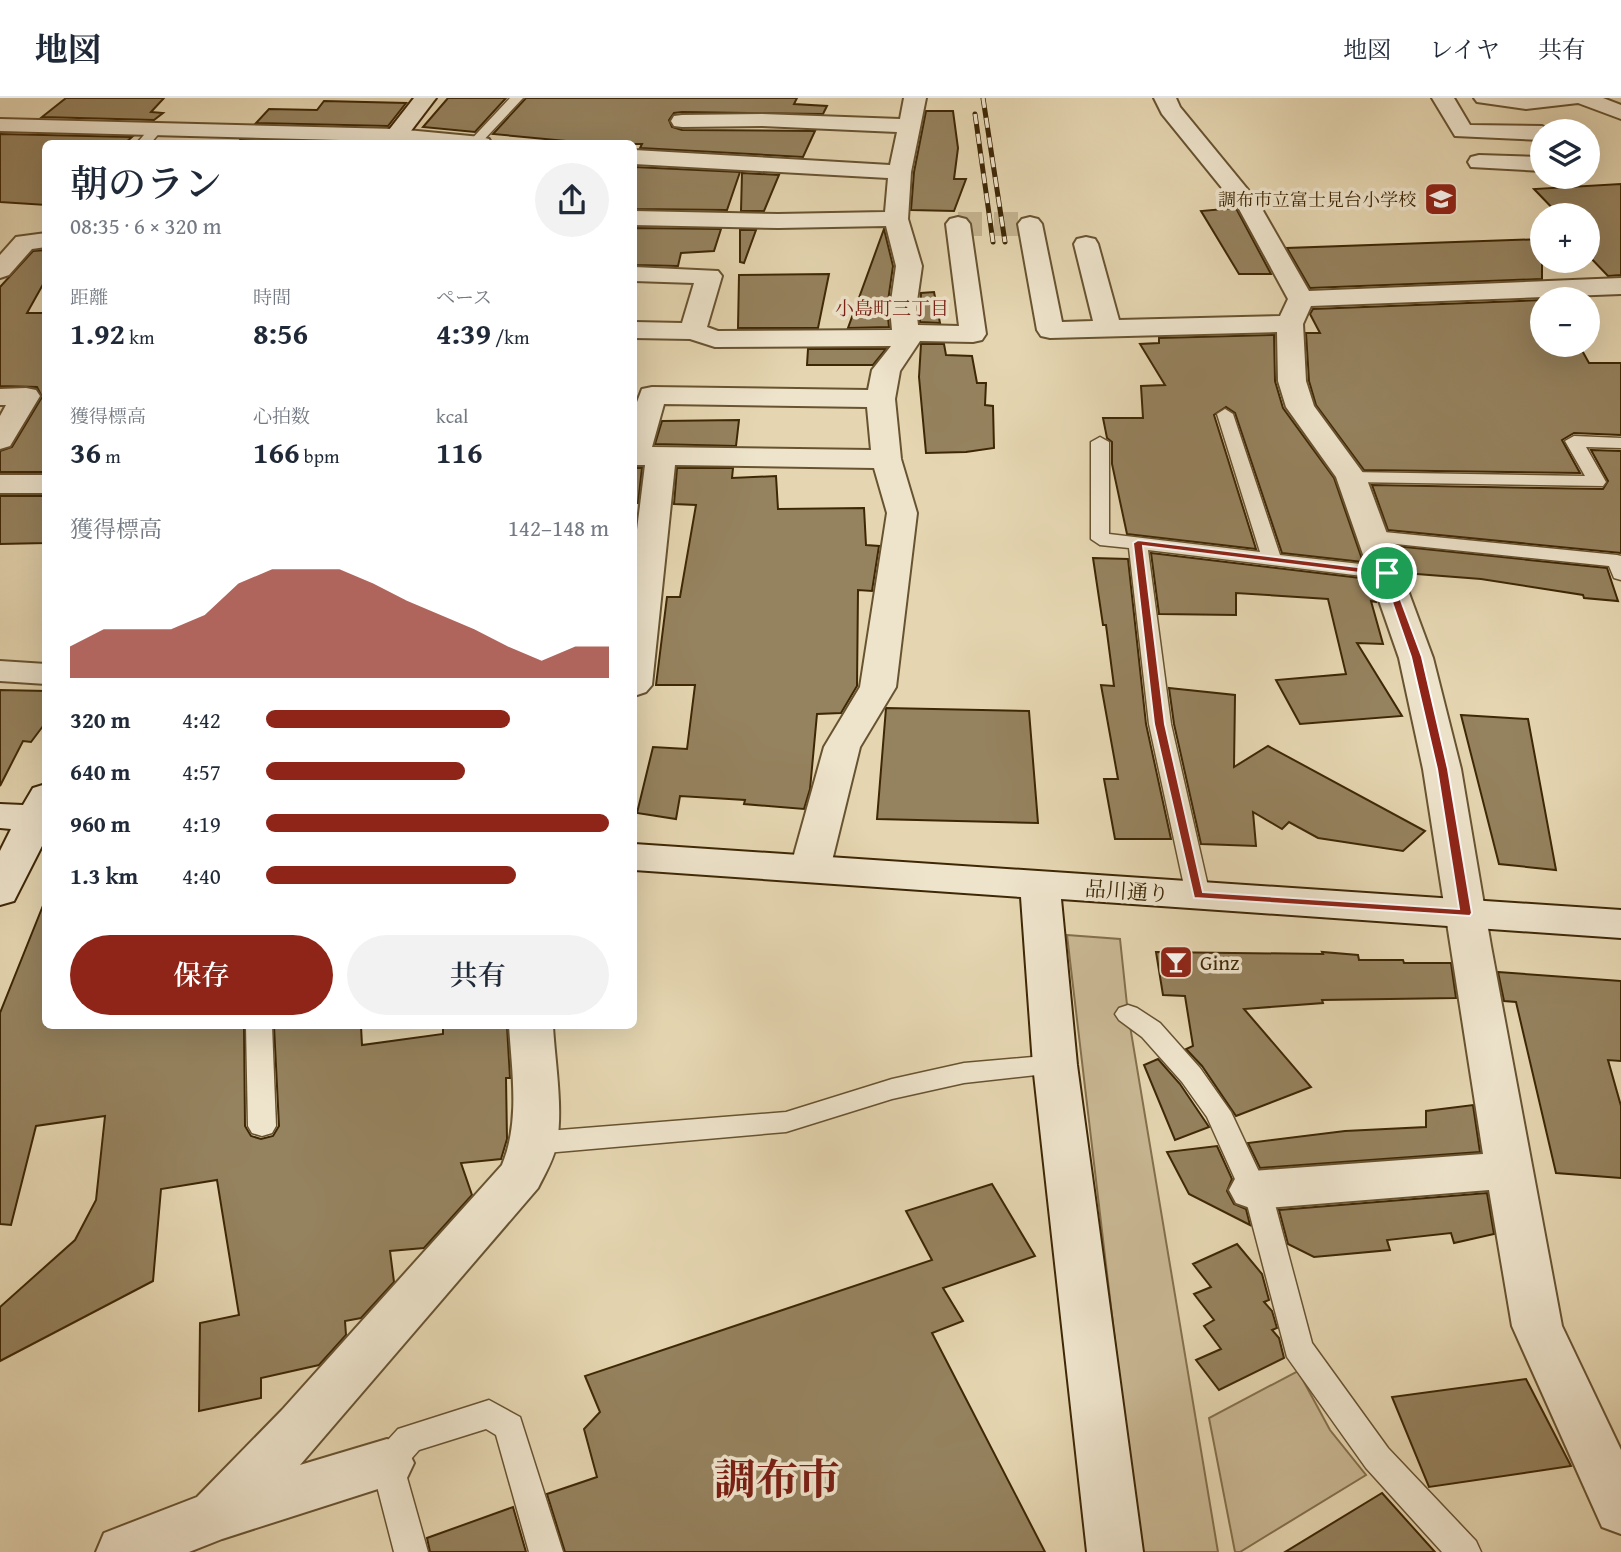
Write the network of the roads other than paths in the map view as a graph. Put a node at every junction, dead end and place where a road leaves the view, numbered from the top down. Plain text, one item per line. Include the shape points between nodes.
1 (425, 98) edge
2 (517, 98) edge
3 (683, 98) edge
4 (915, 98) edge
5 (1165, 98) edge
6 (1443, 98) edge
7 (1484, 98) edge
8 (1572, 98) edge
9 (1585, 98) edge
10 (28, 104) dead end
11 (1621, 113) edge
12 (682, 121) junction
13 (0, 124) edge
14 (909, 126) junction
15 (1510, 132) junction
16 (1530, 133) edge
17 (149, 137) edge
18 (228, 137) edge
19 (392, 140) edge
20 (476, 140) edge
21 (1530, 156) edge
22 (637, 159) edge
23 (1479, 162) dead end
24 (1530, 163) edge
25 (900, 172) junction
26 (661, 177) junction
27 (787, 194) junction
28 (637, 216) edge
29 (637, 219) edge
30 (897, 219) junction
31 (958, 224) dead end
32 (1030, 224) dead end
33 (42, 240) edge
34 (1086, 244) dead end
35 (0, 270) edge
36 (637, 274) edge
37 (1621, 286) edge
38 (1296, 311) junction
39 (1108, 328) junction
40 (637, 330) edge
41 (693, 331) junction
42 (907, 335) junction
43 (0, 397) edge
44 (881, 399) junction
45 (1225, 414) dead end
46 (0, 440) edge
47 (1100, 442) dead end
48 (1621, 443) edge
49 (643, 456) edge
50 (886, 459) junction
51 (1351, 477) junction
52 (0, 484) edge
53 (42, 484) edge
54 (1374, 537) junction
55 (1138, 543) junction
56 (1272, 559) junction
57 (1387, 573) junction
58 (1621, 573) edge
59 (637, 609) edge
60 (0, 671) edge
61 (42, 674) edge
62 (31, 812) edge
63 (637, 857) edge
64 (810, 869) junction
65 (1040, 885) junction
66 (0, 892) edge
67 (1198, 895) junction
68 (1466, 913) junction
69 (1621, 924) edge
70 (1128, 1014) dead end
71 (259, 1029) edge
72 (531, 1029) edge
73 (1055, 1065) junction
74 (262, 1126) dead end
75 (534, 1143) junction
76 (1511, 1170) junction
77 (1253, 1191) junction
78 (387, 1464) junction
79 (1621, 1509) edge
80 (216, 1515) junction
81 (124, 1552) edge
82 (411, 1552) edge
83 (546, 1552) edge
84 (1115, 1552) edge
85 (1464, 1552) edge

1 - 19 street
2 - 20 lane
3 - 12 street
4 - 14 street
5 - 38 street via 1250,207
6 - 15 street via 1463,131
7 - 8 street via 1526,103
9 - 11 street
10 - 13 street
12 - 14 street
12 - 26 street via 680,139
13 - 17 street
14 - 25 street
15 - 16 street
15 - 21 street
17 - 18 street
18 - 19 street
22 - 26 street
23 - 24 street
25 - 27 street
25 - 30 street
26 - 27 street
26 - 28 street
27 - 29 street
27 - 30 street
30 - 42 street via 909,266 903,308
31 - 42 street via 973,334
32 - 39 street via 1050,330
33 - 35 street via 25,242
34 - 39 street
36 - 41 street via 709,276
37 - 38 street
38 - 39 street
38 - 51 street via 1292,381 1300,407
40 - 41 street
41 - 42 street via 715,339
42 - 44 street via 907,344 886,370
43 - 46 street via 26,396
44 - 49 street via 652,395
44 - 50 street
45 - 56 lane
47 - 55 lane via 1100,539
48 - 51 lane via 1574,441 1597,482
49 - 50 street
49 - 59 street
50 - 64 street via 902,513 878,687 842,747
51 - 54 street
52 - 53 street
54 - 57 street
54 - 58 lane via 1617,561
55 - 56 lane
55 - 67 lane via 1160,724
56 - 57 lane
57 - 68 street via 1416,657 1443,769
60 - 61 street
62 - 66 street
63 - 64 street, 品川通り
64 - 65 street, 品川通り
65 - 67 street, 品川通り
65 - 73 street
67 - 68 street, 品川通り
68 - 69 street, 品川通り
68 - 76 street
70 - 77 lane via 1159,1038 1218,1112
71 - 74 lane
72 - 75 street
73 - 75 lane via 964,1073 892,1088 786,1122
73 - 84 street
75 - 80 street via 520,1175 301,1427
76 - 77 street
76 - 79 street via 1537,1326
77 - 85 lane via 1262,1208 1298,1348 1377,1458
78 - 80 street
78 - 82 lane
78 - 83 lane via 409,1439 489,1414 509,1427
80 - 81 street

